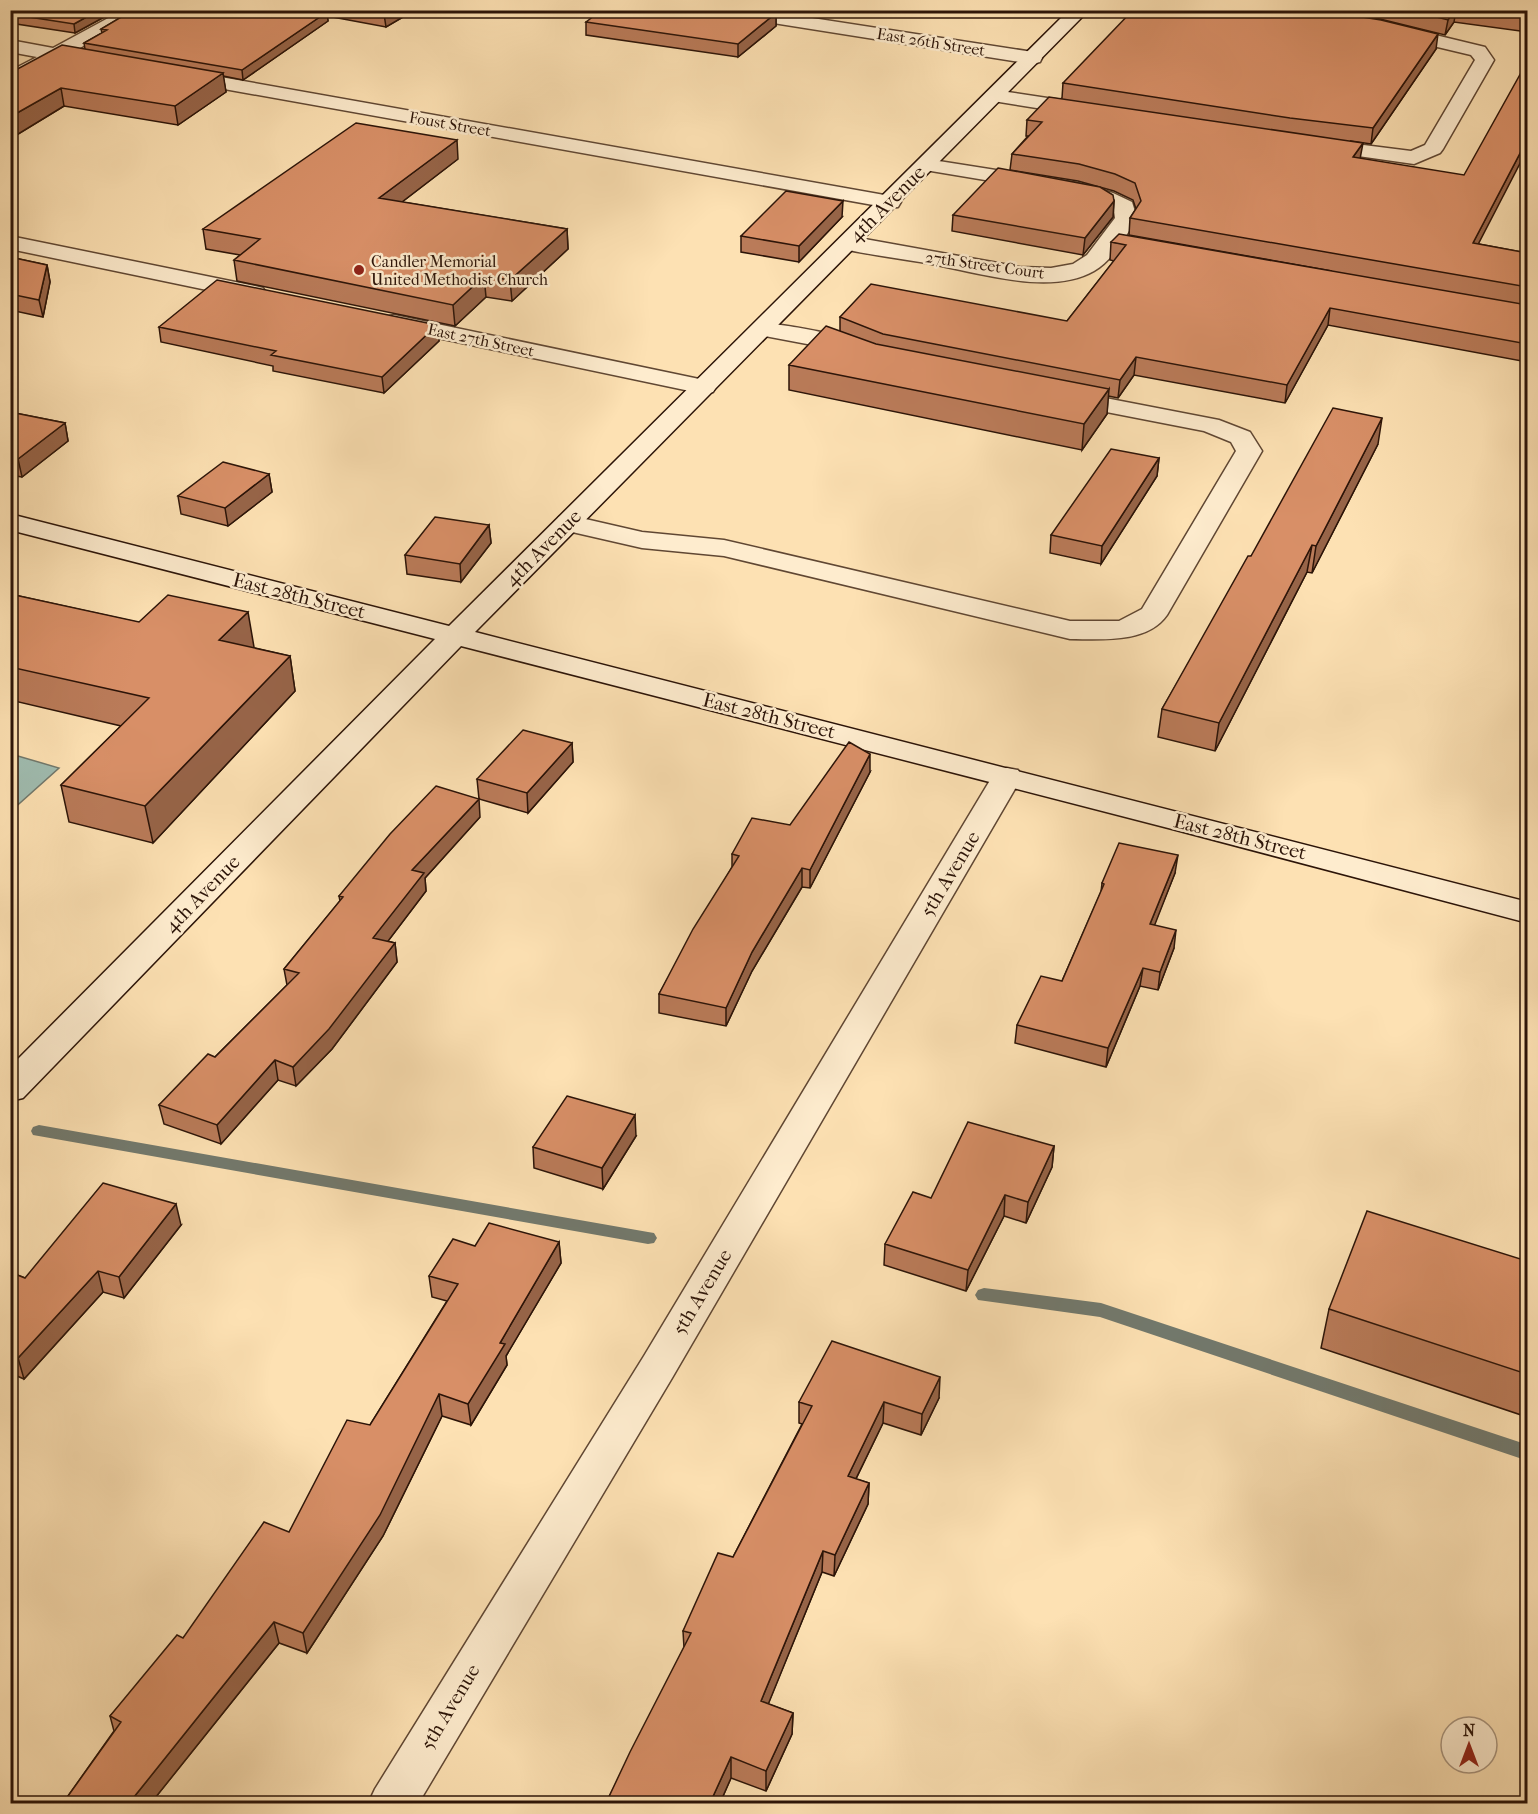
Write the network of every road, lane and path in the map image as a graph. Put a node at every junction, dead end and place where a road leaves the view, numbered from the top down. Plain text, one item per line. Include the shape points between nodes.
1 (137, 10) edge
2 (723, 10) edge
3 (1080, 10) edge
4 (1378, 27) edge
5 (10, 46) edge
6 (56, 54) junction
7 (1033, 58) junction
8 (115, 65) edge
9 (162, 73) edge
10 (10, 79) edge
11 (994, 96) junction
12 (1107, 114) edge
13 (1300, 143) edge
14 (926, 165) junction
15 (890, 202) junction
16 (1111, 241) junction
17 (10, 242) edge
18 (848, 243) junction
19 (1134, 245) edge
20 (276, 298) edge
21 (369, 317) edge
22 (762, 329) junction
23 (876, 360) edge
24 (704, 387) junction
25 (1037, 391) edge
26 (10, 522) edge
27 (568, 523) junction
28 (456, 636) junction
29 (1007, 777) junction
30 (1527, 913) edge
31 (10, 1089) edge
32 (392, 1803) edge

1 - 6 street
2 - 7 street, East 26th Street
3 - 7 street, 4th Avenue
4 - 13 street via 1478,51 1485,60 1433,149 1414,158
5 - 6 street
6 - 8 street
6 - 10 street
7 - 11 street, 4th Avenue
9 - 15 street, Foust Street
11 - 12 street
11 - 14 street, 4th Avenue
14 - 15 street, 4th Avenue
14 - 16 street, 27th Street Court via 1106,197 1124,207 1126,218
15 - 18 street, 4th Avenue
16 - 18 street, 27th Street Court via 1082,269 1059,275 1024,273
16 - 19 street
17 - 20 street
18 - 22 street, 4th Avenue
21 - 24 street, East 27th Street
22 - 23 street via 829,341
22 - 24 street, 4th Avenue
24 - 27 street, 4th Avenue
25 - 27 street via 1210,425 1241,438 1249,451 1153,615 1124,630 1070,630 724,548 642,540
26 - 28 street, East 28th Street
27 - 28 street, 4th Avenue
28 - 29 street, East 28th Street
28 - 31 street, 4th Avenue
29 - 30 street, East 28th Street
29 - 32 street, 5th Avenue via 658,1367

